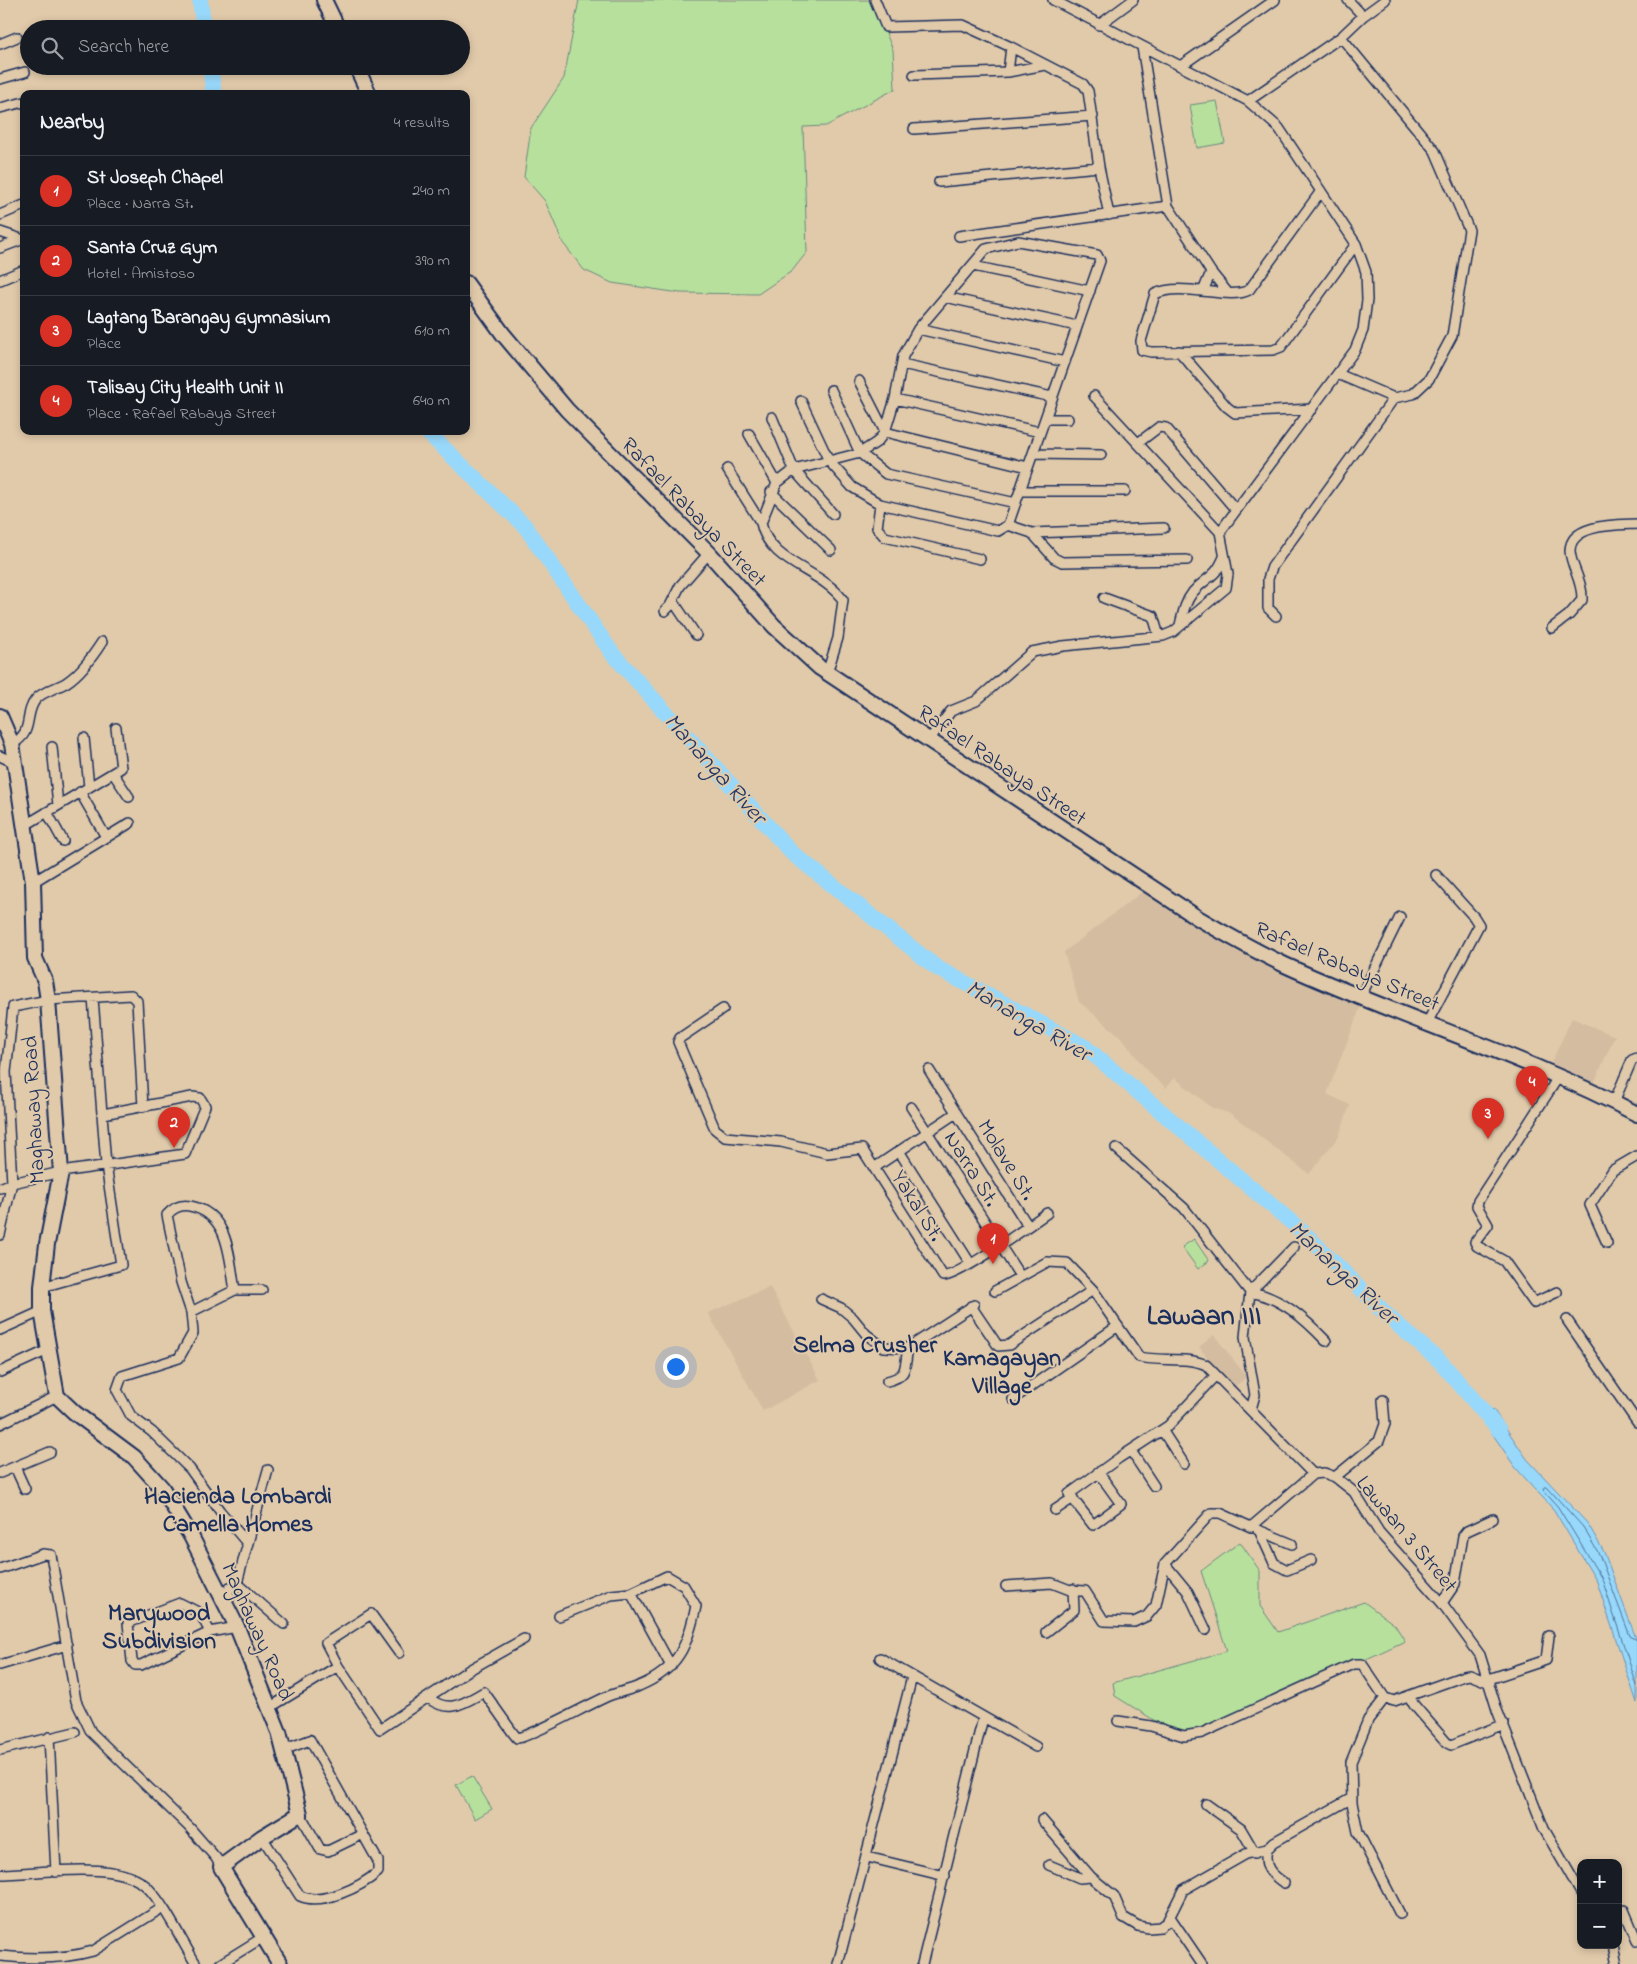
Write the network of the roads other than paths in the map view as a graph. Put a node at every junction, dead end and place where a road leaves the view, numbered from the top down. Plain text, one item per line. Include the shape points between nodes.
1 (324, 0) edge
2 (875, 0) edge
3 (1053, 0) edge
4 (1133, 0) edge
5 (1275, 0) edge
6 (1348, 0) edge
7 (1385, 0) edge
8 (1363, 16) junction
9 (334, 20) edge
10 (1099, 25) junction
11 (17, 37) dead end
12 (1341, 37) junction
13 (0, 44) edge
14 (1011, 47) junction
15 (1142, 47) junction
16 (1044, 65) junction
17 (1182, 65) junction
18 (1008, 72) junction
19 (20, 73) edge
20 (360, 75) edge
21 (914, 75) dead end
22 (0, 79) edge
23 (367, 90) edge
24 (1248, 101) junction
25 (20, 103) edge
26 (0, 108) edge
27 (1092, 116) junction
28 (914, 129) dead end
29 (1099, 167) junction
30 (940, 182) dead end
31 (1321, 191) junction
32 (1168, 206) junction
33 (20, 207) edge
34 (0, 215) edge
35 (1109, 215) junction
36 (0, 232) edge
37 (959, 236) dead end
38 (20, 239) edge
39 (20, 241) edge
40 (1356, 244) junction
41 (0, 248) edge
42 (973, 266) junction
43 (20, 272) edge
44 (1212, 272) junction
45 (0, 280) edge
46 (470, 289) edge
47 (1204, 289) junction
48 (1090, 291) junction
49 (1228, 293) junction
50 (945, 296) junction
51 (1078, 326) junction
52 (918, 330) junction
53 (1179, 351) junction
54 (1065, 362) junction
55 (902, 364) junction
56 (1338, 374) junction
57 (859, 381) dead end
58 (831, 390) dead end
59 (1094, 396) dead end
60 (1052, 397) junction
61 (1394, 398) junction
62 (895, 399) junction
63 (801, 401) dead end
64 (1312, 409) junction
65 (772, 417) dead end
66 (1045, 419) junction
67 (1068, 419) dead end
68 (885, 432) junction
69 (1040, 432) junction
70 (749, 434) dead end
71 (1138, 443) junction
72 (860, 453) junction
73 (1033, 454) junction
74 (1101, 454) dead end
75 (829, 461) junction
76 (1028, 467) junction
77 (727, 469) dead end
78 (794, 470) junction
79 (777, 482) junction
80 (1020, 491) junction
81 (771, 492) junction
82 (1125, 492) dead end
83 (1016, 502) junction
84 (880, 504) junction
85 (1236, 510) junction
86 (833, 514) dead end
87 (761, 523) junction
88 (1637, 524) edge
89 (1008, 525) junction
90 (1164, 528) dead end
91 (1220, 532) junction
92 (1032, 533) junction
93 (831, 550) dead end
94 (709, 553) junction
95 (1224, 557) junction
96 (980, 559) dead end
97 (1187, 560) dead end
98 (1196, 590) junction
99 (1104, 598) dead end
100 (673, 601) junction
101 (1208, 604) junction
102 (664, 611) dead end
103 (1276, 616) dead end
104 (1180, 625) junction
105 (1552, 628) dead end
106 (696, 635) dead end
107 (1159, 636) junction
108 (102, 642) dead end
109 (827, 672) junction
110 (0, 716) edge
111 (116, 728) dead end
112 (84, 738) dead end
113 (929, 740) junction
114 (12, 744) junction
115 (52, 747) dead end
116 (0, 756) edge
117 (15, 763) junction
118 (113, 773) junction
119 (85, 790) junction
120 (129, 797) dead end
121 (58, 805) junction
122 (47, 812) junction
123 (130, 823) dead end
124 (24, 826) junction
125 (106, 837) junction
126 (63, 841) dead end
127 (1436, 875) dead end
128 (33, 882) junction
129 (1400, 917) dead end
130 (1361, 996) junction
131 (93, 998) junction
132 (48, 1000) junction
133 (723, 1009) dead end
134 (1427, 1023) junction
135 (1637, 1058) edge
136 (929, 1070) dead end
137 (1559, 1076) junction
138 (1614, 1102) junction
139 (143, 1107) junction
140 (911, 1107) dead end
141 (956, 1113) junction
142 (104, 1114) junction
143 (1637, 1114) edge
144 (927, 1131) junction
145 (1116, 1148) dead end
146 (900, 1151) junction
147 (1637, 1156) edge
148 (106, 1165) junction
149 (874, 1168) junction
150 (61, 1172) junction
151 (12, 1183) junction
152 (0, 1188) edge
153 (1047, 1213) dead end
154 (1028, 1226) junction
155 (0, 1235) edge
156 (1607, 1243) dead end
157 (999, 1244) junction
158 (1294, 1247) dead end
159 (970, 1264) junction
160 (1020, 1276) junction
161 (42, 1287) junction
162 (235, 1290) junction
163 (262, 1290) dead end
164 (1093, 1290) junction
165 (995, 1292) dead end
166 (1250, 1292) junction
167 (1557, 1292) dead end
168 (821, 1299) dead end
169 (42, 1312) junction
170 (191, 1312) junction
171 (1567, 1320) dead end
172 (1118, 1326) junction
173 (0, 1330) edge
174 (1326, 1341) dead end
175 (908, 1348) junction
176 (48, 1350) junction
177 (0, 1372) edge
178 (1214, 1376) junction
179 (887, 1381) dead end
180 (57, 1396) junction
181 (1013, 1399) dead end
182 (1383, 1400) dead end
183 (1250, 1409) junction
184 (1636, 1420) edge
185 (0, 1424) edge
186 (1162, 1430) junction
187 (1131, 1451) junction
188 (50, 1452) dead end
189 (1184, 1464) dead end
190 (15, 1467) junction
191 (268, 1470) dead end
192 (1098, 1472) junction
193 (0, 1473) edge
194 (1313, 1474) junction
195 (1335, 1476) junction
196 (1154, 1486) dead end
197 (25, 1489) dead end
198 (1073, 1498) junction
199 (1055, 1510) dead end
200 (1492, 1519) dead end
201 (1255, 1528) junction
202 (247, 1543) junction
203 (1292, 1544) dead end
204 (1311, 1560) dead end
205 (1164, 1564) junction
206 (0, 1569) edge
207 (236, 1585) junction
208 (1006, 1586) dead end
209 (1074, 1589) junction
210 (631, 1593) junction
211 (228, 1601) junction
212 (1442, 1603) junction
213 (558, 1616) dead end
214 (284, 1624) dead end
215 (237, 1626) junction
216 (1206, 1630) dead end
217 (210, 1632) junction
218 (1046, 1632) dead end
219 (1549, 1636) dead end
220 (524, 1639) dead end
221 (67, 1645) junction
222 (399, 1653) dead end
223 (880, 1658) dead end
224 (0, 1665) edge
225 (338, 1666) junction
226 (671, 1666) junction
227 (912, 1677) junction
228 (1489, 1681) junction
229 (1409, 1696) junction
230 (428, 1698) junction
231 (1385, 1698) junction
232 (269, 1708) junction
233 (983, 1718) junction
234 (1118, 1721) dead end
235 (1504, 1724) junction
236 (75, 1732) dead end
237 (49, 1737) junction
238 (1036, 1747) dead end
239 (0, 1750) edge
240 (283, 1750) junction
241 (1352, 1798) junction
242 (1206, 1804) dead end
243 (300, 1814) junction
244 (1042, 1820) dead end
245 (363, 1834) junction
246 (262, 1836) junction
247 (1267, 1850) junction
248 (1255, 1853) junction
249 (867, 1857) junction
250 (1049, 1864) dead end
251 (221, 1867) junction
252 (56, 1872) junction
253 (0, 1874) edge
254 (945, 1876) junction
255 (1092, 1878) junction
256 (1284, 1883) dead end
257 (1577, 1886) edge
258 (162, 1908) junction
259 (1624, 1910) dead end
260 (1400, 1914) dead end
261 (1170, 1917) junction
262 (264, 1936) junction
263 (1637, 1941) edge
264 (1614, 1949) edge
265 (0, 1956) edge
266 (16, 1961) edge
267 (196, 1964) edge
268 (220, 1964) edge
269 (280, 1964) edge
270 (838, 1964) edge
271 (922, 1964) edge
272 (1202, 1964) edge
273 (1617, 1964) edge

1 - 9 main road
2 - 14 street via 886,27 956,24
3 - 10 street
4 - 10 street
5 - 17 street
6 - 8 street
7 - 8 street
8 - 12 street
10 - 15 street
11 - 13 street
12 - 24 street
12 - 61 street via 1435,151 1469,230 1452,336 1429,379 1413,394
14 - 16 street
14 - 18 street
15 - 17 street
15 - 32 street
16 - 18 street
16 - 27 street via 1083,84 1088,91
17 - 24 street
18 - 21 street
19 - 22 street
20 - 23 main road
24 - 31 street via 1279,128
25 - 26 street
27 - 28 street
27 - 29 street
29 - 30 street
29 - 35 street
31 - 40 street
31 - 49 street via 1249,290
32 - 35 street
32 - 44 street
33 - 34 street
35 - 37 street
36 - 38 street
39 - 41 street
40 - 53 street via 1282,347 1273,350
40 - 56 street via 1366,272 1368,300 1363,330 1355,350
42 - 48 street
42 - 48 street via 986,249 1018,241 1097,255 1100,261
42 - 50 street
43 - 45 street
44 - 47 street
44 - 49 street
46 - 94 main road, Rafael Rabaya Street via 503,334 567,410
47 - 49 street
47 - 53 street via 1163,290 1152,299 1141,341 1142,350
48 - 51 street
50 - 51 street
50 - 52 street
51 - 54 street
52 - 54 street
52 - 55 street via 903,356
53 - 64 street via 1236,417
54 - 60 street
55 - 60 street
55 - 62 street
56 - 61 street
56 - 64 street
57 - 68 street
58 - 72 street
59 - 71 street
60 - 66 street
61 - 103 street via 1272,567 1268,579 1268,608
62 - 68 street
62 - 69 street
63 - 75 street
64 - 85 street
65 - 78 street
66 - 67 street
66 - 69 street
68 - 72 street via 877,442
68 - 76 street
69 - 73 street
70 - 79 street
71 - 85 street via 1159,427 1166,428
71 - 91 street
72 - 75 street
72 - 83 street via 886,474
73 - 74 street
73 - 76 street
75 - 78 street
75 - 84 street via 852,486
76 - 80 street
77 - 87 street
78 - 79 street
78 - 86 street
79 - 81 street
80 - 82 street
80 - 83 street
81 - 87 street
81 - 93 street
83 - 89 street
84 - 89 street via 998,531
84 - 96 street via 877,528 885,537
85 - 91 street
87 - 109 street via 769,543 788,560 837,592 843,600 838,638
88 - 105 street via 1599,526 1586,530 1572,542 1570,551 1582,600
89 - 92 street
90 - 92 street
91 - 95 street
92 - 97 street via 1054,558 1062,562
94 - 100 street via 680,586
94 - 109 main road, Rafael Rabaya Street via 774,626
95 - 98 street via 1215,576
95 - 101 street via 1228,580 1226,588
98 - 101 street
98 - 104 street via 1185,605
99 - 107 street via 1153,616
100 - 102 street
100 - 106 street
101 - 104 street
104 - 107 street via 1173,632
107 - 113 street via 1032,652 976,701 951,712
108 - 114 street via 83,668 67,682 38,697 22,739
109 - 113 main road, Rafael Rabaya Street
110 - 114 main road, Maghaway Road
111 - 118 street via 120,768
112 - 119 street
113 - 130 main road, Rafael Rabaya Street via 1198,918 1285,965
114 - 117 main road, Maghaway Road
115 - 121 street
116 - 117 street
117 - 124 main road, Maghaway Road
118 - 119 street
118 - 120 street
119 - 121 street
119 - 125 street
121 - 122 street
122 - 124 street
122 - 126 street
123 - 125 street
124 - 128 main road, Maghaway Road
125 - 128 street
127 - 134 street via 1479,925
128 - 132 main road, Maghaway Road via 35,958 45,981
129 - 130 street
130 - 134 main road, Rafael Rabaya Street
131 - 132 street
131 - 139 street via 131,995 137,1001
131 - 142 street
132 - 150 main road, Maghaway Road
132 - 151 street via 16,1005 11,1010 6,1072
133 - 149 street, Yakal St. via 678,1042 715,1129 725,1137 781,1142 827,1153 862,1149
134 - 137 main road, Rafael Rabaya Street
135 - 138 street via 1632,1060
136 - 141 street, Molave St.
137 - 138 main road, Rafael Rabaya Street
137 - 167 street via 1478,1201 1477,1206 1488,1225 1475,1242 1504,1261 1534,1303
138 - 143 main road, Rafael Rabaya Street
139 - 142 street
139 - 148 street via 192,1098 200,1098 205,1106 185,1154
140 - 144 street, Narra St.
141 - 144 street
141 - 154 street, Molave St.
142 - 148 street
144 - 146 street
144 - 157 street, Narra St.
145 - 166 street via 1184,1208
146 - 149 street
146 - 159 street
147 - 156 street via 1613,1170 1591,1203
148 - 150 street
148 - 161 street via 121,1265
149 - 159 street, Yakal St. via 938,1272 948,1276
150 - 151 street
150 - 161 main road, Maghaway Road
151 - 152 street
151 - 155 street
153 - 154 street
154 - 157 street
157 - 159 street
157 - 160 street, Narra St.
158 - 166 street
160 - 164 street via 1047,1262 1060,1262 1075,1269
160 - 165 street
161 - 169 main road, Maghaway Road
162 - 163 street
162 - 170 street
162 - 170 street via 224,1231 213,1217 199,1208 185,1205 172,1208 167,1215 169,1233
164 - 172 street
164 - 175 street via 1009,1345 998,1346 973,1305
166 - 174 street via 1274,1300 1300,1315
166 - 183 street via 1245,1337 1255,1395
168 - 175 street via 841,1308 883,1347
169 - 173 street
169 - 176 main road, Maghaway Road
170 - 202 street via 193,1333 178,1358 122,1376 117,1390 131,1416 190,1469
171 - 184 street
172 - 178 street via 1139,1357 1195,1360 1206,1365
172 - 181 street
175 - 179 street via 904,1372 899,1378
176 - 177 street
176 - 180 main road, Maghaway Road
178 - 183 street
178 - 186 street
180 - 185 street
180 - 211 main road, Maghaway Road via 134,1457 162,1488
182 - 195 street via 1385,1424 1379,1441
183 - 194 street
186 - 187 street
186 - 189 street
187 - 192 street
187 - 196 street
188 - 190 street
190 - 193 street
190 - 197 street
191 - 202 street
192 - 198 street via 1069,1494
192 - 198 street via 1121,1504 1093,1525
194 - 195 street, Lawaan 3 Street
194 - 201 street
195 - 212 street, Lawaan 3 Street via 1354,1492 1379,1532
198 - 199 street
200 - 212 street via 1463,1536 1455,1584
201 - 203 street
201 - 204 street via 1274,1563 1287,1570
201 - 205 street via 1220,1513 1211,1513
202 - 207 street
205 - 209 street via 1156,1605 1147,1616 1134,1622 1104,1621 1085,1591
205 - 216 street via 1188,1592
206 - 221 street via 50,1553
207 - 211 street via 230,1587
207 - 214 street
208 - 209 street via 1052,1583
209 - 218 street via 1074,1610
210 - 213 street via 611,1595
210 - 226 street
210 - 226 street via 667,1576 684,1586 696,1606 690,1635
211 - 215 main road, Maghaway Road
212 - 228 street, Lawaan 3 Street via 1480,1655
215 - 217 street
215 - 232 main road, Maghaway Road
217 - 217 street via 141,1665 132,1661 128,1624 180,1603 200,1613
219 - 228 street via 1546,1660
220 - 230 street
221 - 224 street
221 - 251 street via 76,1701 91,1732 189,1827
222 - 225 street via 371,1614 326,1643
223 - 227 street
225 - 230 street via 380,1729
225 - 232 street
226 - 230 street via 646,1683 608,1696 517,1738 484,1692 448,1707 439,1706
227 - 233 street
227 - 249 street
228 - 229 street via 1464,1676
228 - 235 street, Lawaan 3 Street
229 - 231 street via 1394,1701
229 - 235 street via 1451,1745
231 - 234 street via 1362,1664 1354,1664 1202,1733 1184,1736
231 - 241 street via 1368,1720 1351,1762
232 - 240 main road, Maghaway Road
233 - 238 street
233 - 254 street
235 - 257 street, Lawaan 3 Street via 1544,1829
236 - 237 street
237 - 239 street
237 - 252 street
240 - 243 main road, Maghaway Road
240 - 245 street via 310,1740
241 - 247 street via 1274,1842
241 - 260 street via 1358,1832
242 - 248 street via 1241,1828
243 - 245 street via 320,1849 328,1851
243 - 246 main road
244 - 255 street
245 - 246 street via 378,1860 378,1872 367,1882 321,1900 300,1896
246 - 251 main road
247 - 248 street
247 - 256 street via 1267,1868
248 - 261 street via 1246,1854 1184,1890
249 - 254 street
249 - 270 street
250 - 255 street via 1080,1878
251 - 262 main road
252 - 253 street
252 - 258 street via 109,1871 126,1875 148,1888
254 - 271 street
255 - 261 street via 1114,1896 1123,1917 1129,1922 1152,1928 1160,1927
258 - 266 street via 93,1951
258 - 267 street
259 - 263 street
261 - 272 street
262 - 268 street
262 - 269 main road
264 - 273 street
265 - 266 street

